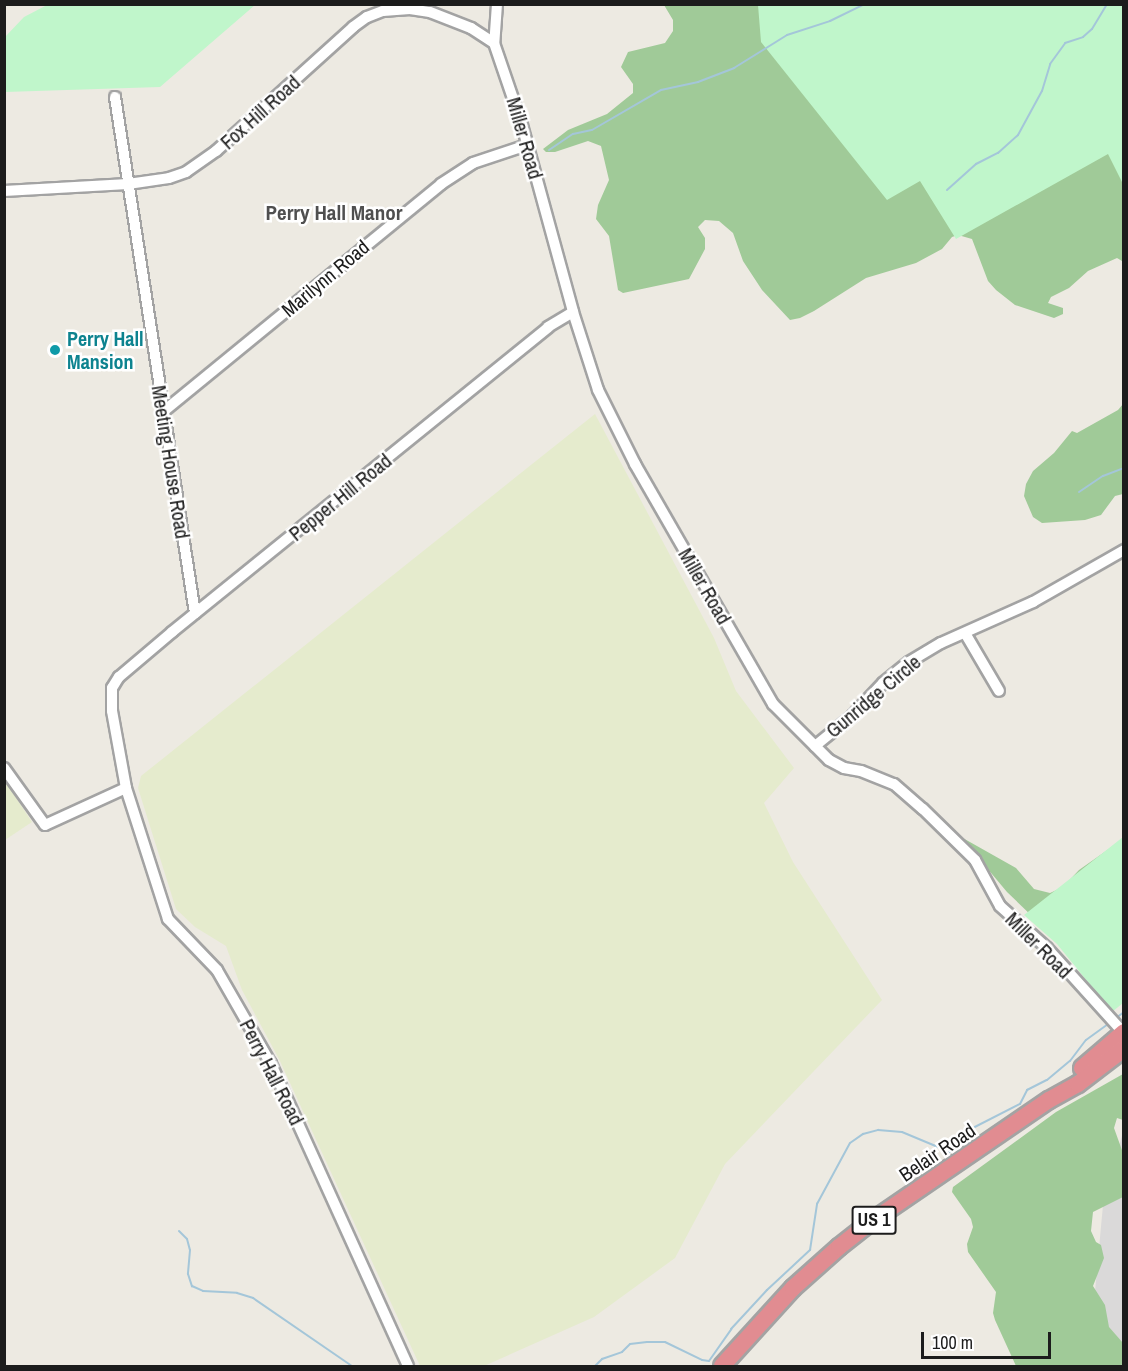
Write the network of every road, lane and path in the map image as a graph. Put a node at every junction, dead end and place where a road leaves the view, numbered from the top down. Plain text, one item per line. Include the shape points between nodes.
1 (497, 4) edge
2 (494, 43) junction
3 (115, 97) dead end
4 (527, 145) junction
5 (128, 184) junction
6 (4, 191) edge
7 (573, 312) junction
8 (164, 411) junction
9 (1124, 550) edge
10 (195, 613) junction
11 (965, 633) junction
12 (112, 688) joint
13 (999, 691) dead end
14 (815, 746) junction
15 (4, 768) edge
16 (126, 788) junction
17 (1119, 1027) edge
18 (1124, 1049) edge
19 (1049, 1100) junction
20 (408, 1366) edge
21 (722, 1366) edge

1 - 2 street, Miller Road
2 - 4 street, Miller Road via 506,70
2 - 5 street, Fox Hill Road via 471,28 430,12 396,9 367,17 200,165 170,178
3 - 5 street, Meeting House Road
4 - 7 street, Miller Road
4 - 8 street, Marilynn Road via 472,163 441,184
5 - 6 street, Fox Hill Road
5 - 8 street, Meeting House Road
7 - 10 street, Pepper Hill Road via 548,327
7 - 14 street, Miller Road via 598,390 635,464 773,704
8 - 10 street, Meeting House Road
9 - 11 street, Gunridge Circle via 1033,602
10 - 12 street, Pepper Hill Road via 119,677
11 - 13 street
11 - 14 street, Gunridge Circle via 909,662
12 - 16 street, Perry Hall Road via 112,711
14 - 17 street, Miller Road via 844,768 883,779 904,791 975,860 1000,906 1047,948
15 - 16 street via 45,825
16 - 20 street, Perry Hall Road via 168,919 217,970 272,1066
17 - 19 highway, Belair Road / US 1
18 - 19 highway, Belair Road / US 1 via 1078,1084
19 - 21 highway, Belair Road / US 1 via 839,1247 793,1288

